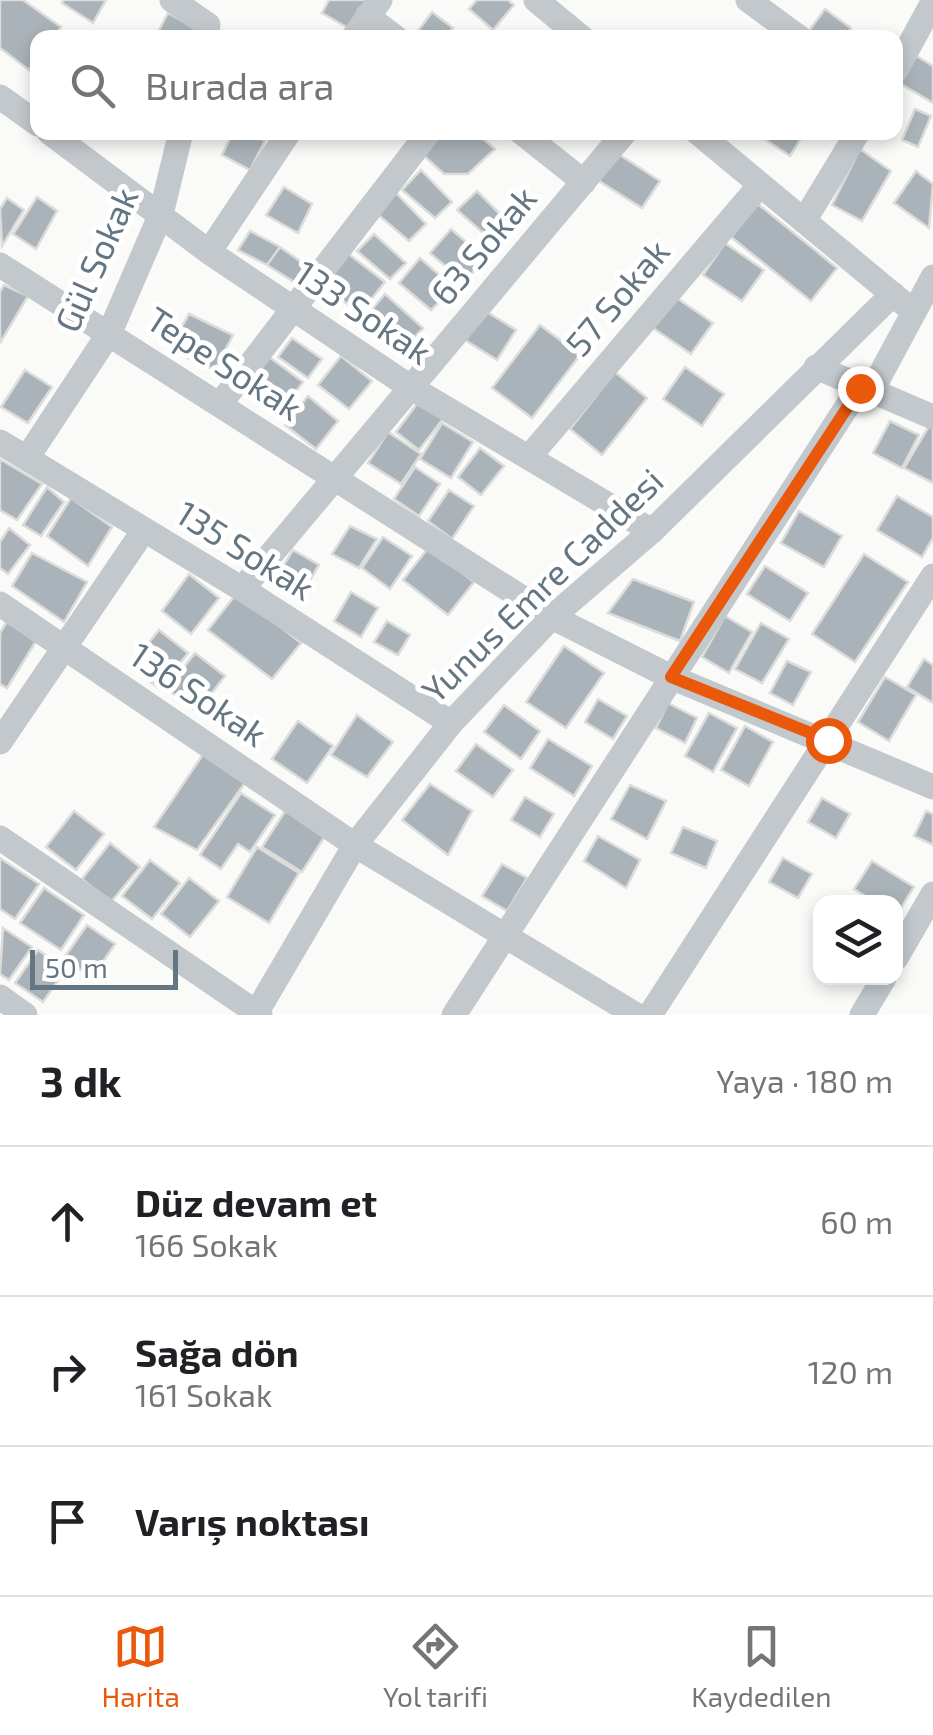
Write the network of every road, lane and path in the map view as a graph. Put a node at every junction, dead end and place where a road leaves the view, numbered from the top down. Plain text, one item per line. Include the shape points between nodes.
1 (172, 0) edge
2 (215, 0) edge
3 (536, 0) edge
4 (748, 0) edge
5 (933, 2) edge
6 (205, 30) edge
7 (208, 30) edge
8 (572, 30) edge
9 (789, 30) edge
10 (903, 57) edge
11 (0, 97) edge
12 (30, 118) edge
13 (59, 140) edge
14 (179, 140) edge
15 (284, 140) edge
16 (423, 140) edge
17 (530, 140) edge
18 (619, 140) edge
19 (707, 140) edge
20 (853, 140) edge
21 (584, 182) junction
22 (760, 185) junction
23 (160, 214) junction
24 (804, 221) junction
25 (209, 252) junction
26 (0, 265) edge
27 (933, 277) edge
28 (892, 294) junction
29 (294, 309) junction
30 (914, 312) junction
31 (110, 332) junction
32 (816, 367) junction
33 (410, 387) junction
34 (865, 390) junction
35 (220, 404) junction
36 (933, 417) edge
37 (0, 442) edge
38 (529, 457) junction
39 (27, 458) junction
40 (333, 478) junction
41 (144, 530) junction
42 (652, 530) junction
43 (933, 576) edge
44 (242, 589) junction
45 (0, 604) edge
46 (552, 617) junction
47 (65, 646) junction
48 (671, 677) junction
49 (451, 723) junction
50 (828, 740) junction
51 (0, 742) edge
52 (933, 786) edge
53 (0, 838) edge
54 (355, 845) junction
55 (933, 894) edge
56 (504, 931) junction
57 (903, 946) edge
58 (880, 985) edge
59 (0, 997) edge
60 (257, 1014) edge
61 (25, 1015) edge
62 (454, 1015) edge
63 (636, 1015) edge
64 (650, 1015) edge
65 (862, 1015) edge

1 - 6 street
2 - 7 street
3 - 8 street
4 - 9 street
5 - 10 street
11 - 12 street
13 - 23 street, 133 Sokak
14 - 23 street, Gül Sokak
15 - 25 street
16 - 29 street
17 - 21 street
18 - 21 street, 63 Sokak
19 - 22 street
20 - 24 street
21 - 33 street, 63 Sokak
22 - 24 street
22 - 38 street, 57 Sokak
23 - 25 street, 133 Sokak
23 - 31 street, Gül Sokak
24 - 28 street
25 - 29 street, 133 Sokak
26 - 31 street, Tepe Sokak
27 - 30 street
28 - 30 street
28 - 32 street, Yunus Emre Caddesi
29 - 33 street, 133 Sokak
29 - 35 street
30 - 34 street
31 - 35 street, Tepe Sokak
31 - 39 street, Gül Sokak
32 - 34 street
32 - 42 street, Yunus Emre Caddesi
33 - 38 street, 133 Sokak
33 - 40 street, 63 Sokak
34 - 36 street
34 - 48 street
35 - 40 street, Tepe Sokak
37 - 39 street, 135 Sokak
38 - 42 street, 133 Sokak
39 - 41 street, 135 Sokak
40 - 44 street, 63 Sokak
40 - 46 street, Tepe Sokak
41 - 44 street, 135 Sokak
41 - 47 street
42 - 46 street, Yunus Emre Caddesi
43 - 50 street
44 - 49 street, 135 Sokak
45 - 47 street, 136 Sokak
46 - 48 street, Tepe Sokak
46 - 49 street, Yunus Emre Caddesi
47 - 51 street
47 - 54 street, 136 Sokak
48 - 50 street, Tepe Sokak
48 - 56 street
49 - 54 street, Yunus Emre Caddesi
50 - 52 street, Tepe Sokak
50 - 64 street
53 - 60 street
54 - 56 street, 136 Sokak
54 - 60 street, Yunus Emre Caddesi
55 - 57 street
56 - 62 street
56 - 63 street, 136 Sokak
58 - 65 street
59 - 61 street

